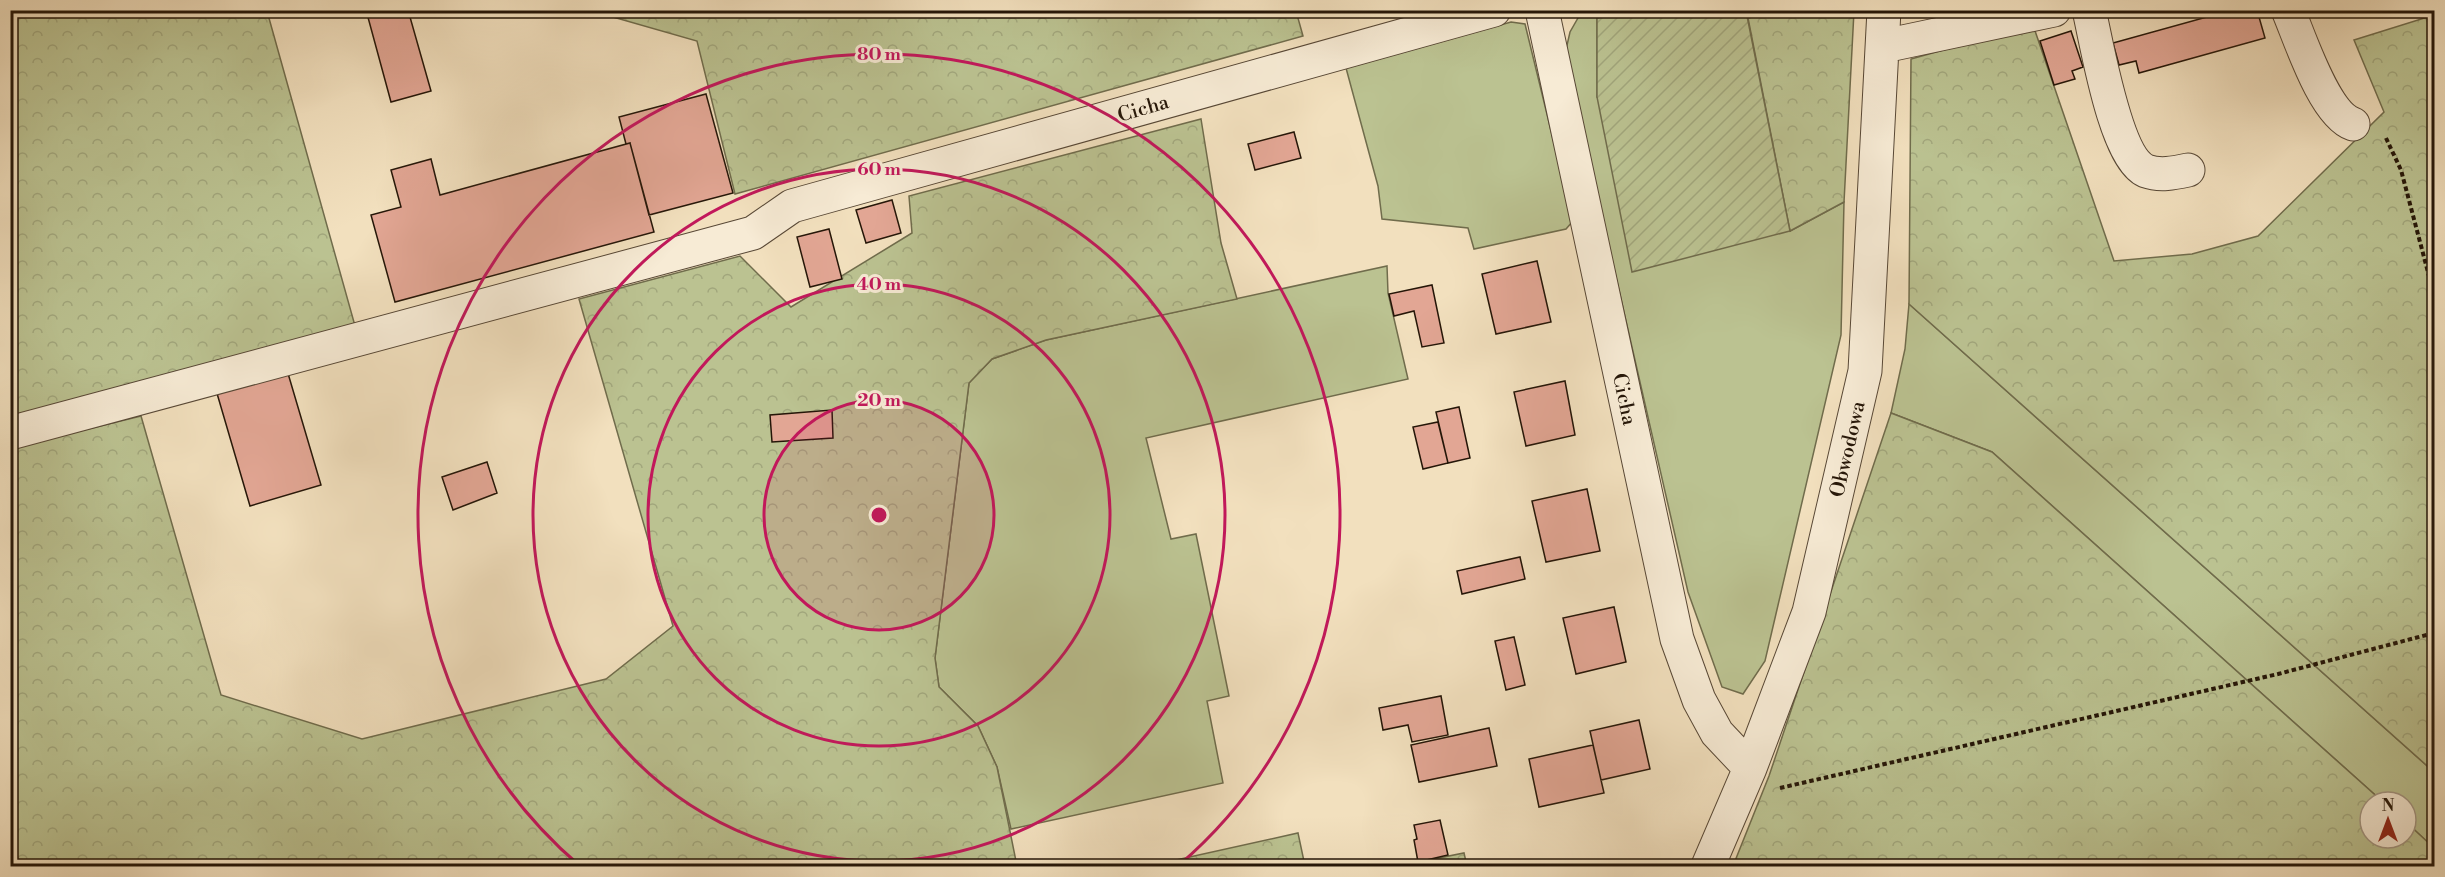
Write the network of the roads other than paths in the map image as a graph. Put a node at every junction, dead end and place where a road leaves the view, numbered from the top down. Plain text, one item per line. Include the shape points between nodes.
1 (1494, 10) edge
2 (1542, 10) edge
3 (1884, 10) edge
4 (2054, 10) edge
5 (2089, 10) edge
6 (2288, 10) edge
7 (1884, 46) junction
8 (2353, 124) road end
9 (2188, 170) dead end
10 (10, 433) edge
11 (1744, 783) junction
12 (1708, 867) edge

1 - 10 street, Cicha via 792,206 753,233
2 - 11 street, Cicha via 1677,639 1699,700
3 - 7 street, Obwodowa
4 - 7 street
5 - 9 street via 2116,125 2129,154 2145,170 2168,175
6 - 8 street via 2317,80 2337,114
7 - 11 street, Obwodowa via 1865,371 1809,612
11 - 12 street, Obwodowa

